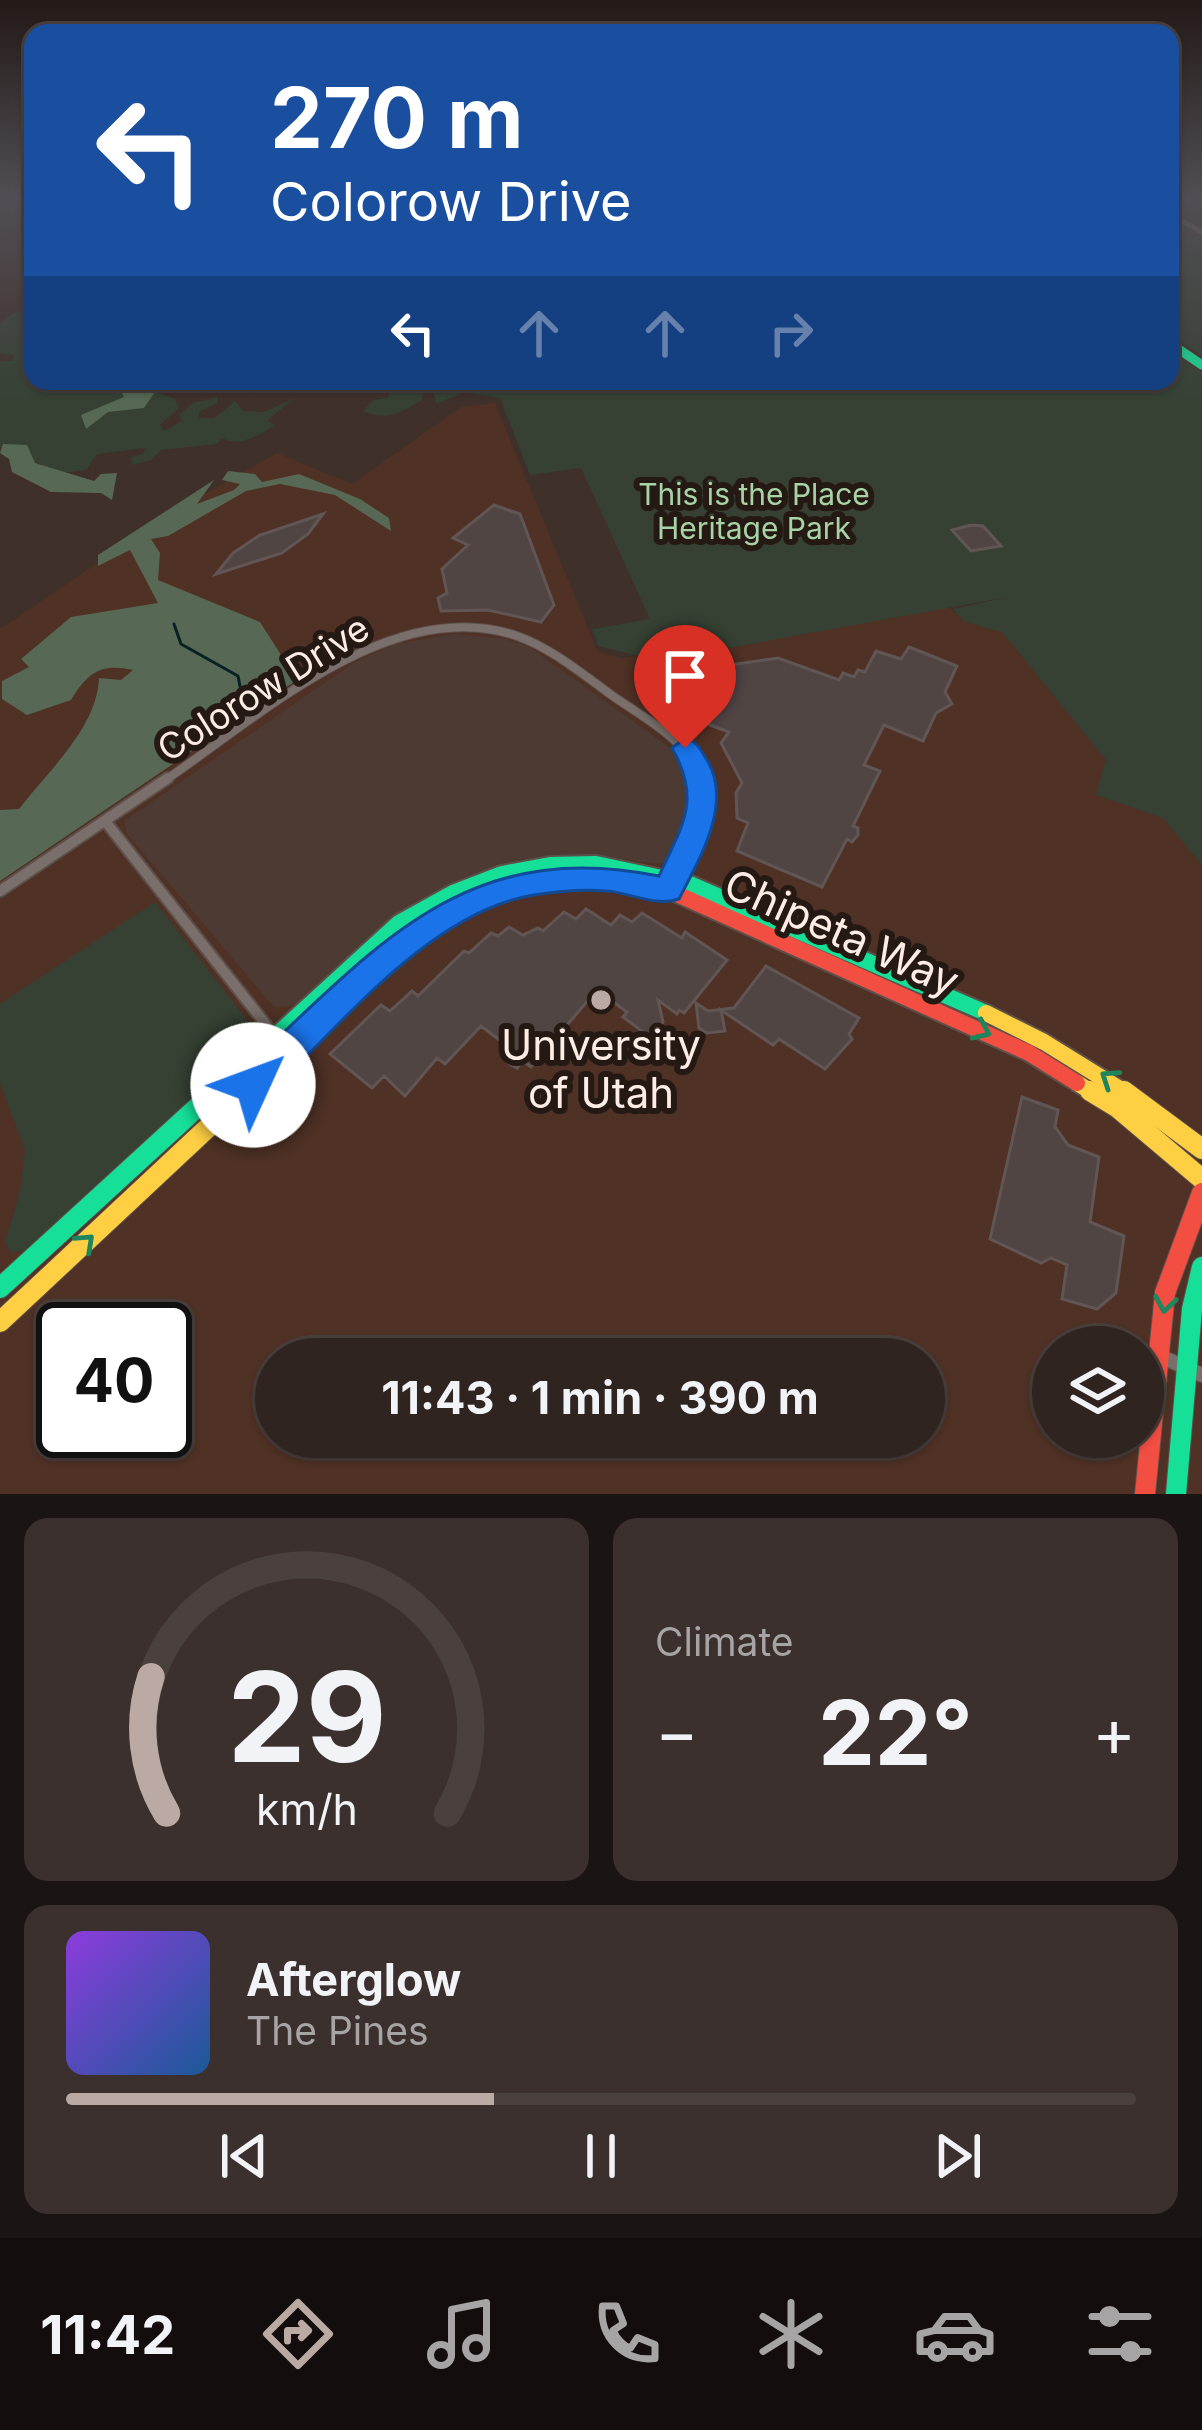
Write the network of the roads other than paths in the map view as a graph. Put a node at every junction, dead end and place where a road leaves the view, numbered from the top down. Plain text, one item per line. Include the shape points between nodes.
1 (104, 821) junction
2 (675, 874) junction
3 (668, 890) junction
4 (0, 891) edge
5 (275, 1036) junction
6 (1202, 1149) edge
7 (1202, 1179) edge
8 (1202, 1193) edge
9 (1202, 1267) edge
10 (0, 1288) edge
11 (0, 1322) edge
12 (1163, 1326) edge
13 (1164, 1358) edge
14 (1186, 1368) junction
15 (1202, 1375) edge
16 (1148, 1458) edge
17 (1144, 1494) edge
18 (1177, 1494) edge

1 - 2 street, Colorow Drive via 369,646 433,629 484,630 544,648 694,759 703,808
1 - 4 street, Colorow Drive
1 - 5 street
2 - 3 street, Colorow Drive
2 - 5 street, Chipeta Way via 568,860 470,882 399,923
6 -> 2 street, Chipeta Way via 1055,1044
3 -> 7 street, Chipeta Way via 1029,1053 1118,1108
11 -> 3 street, Chipeta Way via 428,925 488,894 548,879 609,878
5 - 10 street, Chipeta Way
8 -> 12 street via 1173,1263
9 - 14 street
13 - 14 street
14 - 15 street
14 - 18 street
16 - 17 street

